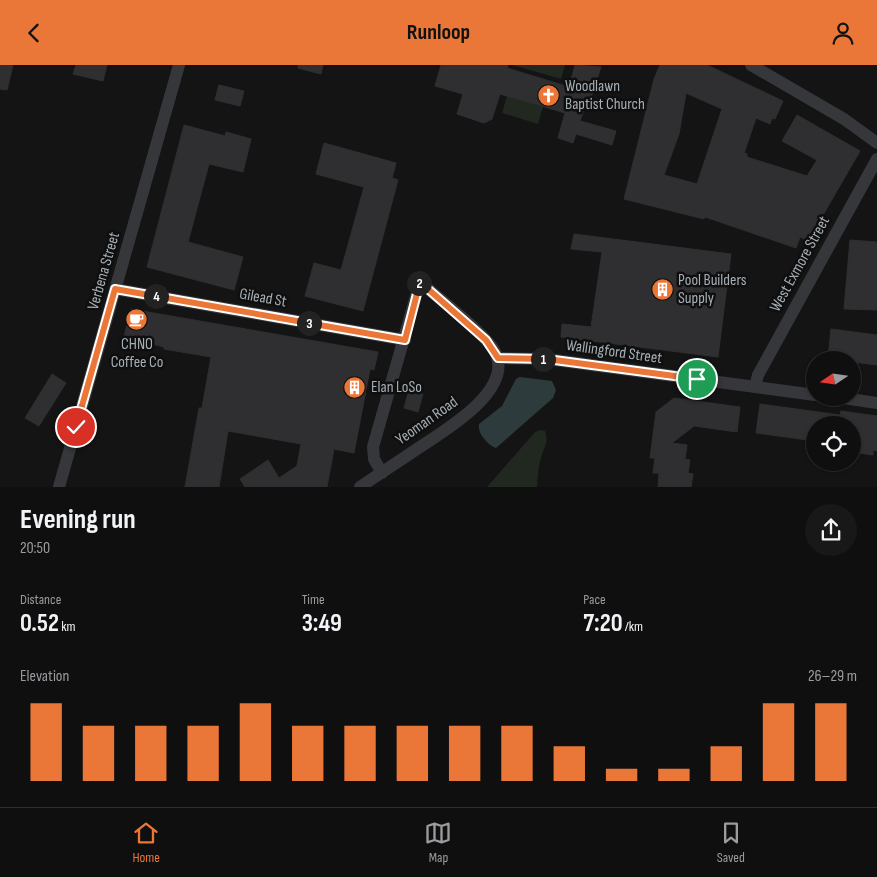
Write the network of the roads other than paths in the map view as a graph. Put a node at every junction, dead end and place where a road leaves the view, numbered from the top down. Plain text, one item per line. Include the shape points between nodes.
1 (180, 65) edge
2 (752, 65) edge
3 (877, 143) edge
4 (877, 159) edge
5 (115, 289) junction
6 (405, 340) junction
7 (498, 358) junction
8 (754, 387) junction
9 (806, 394) edge
10 (861, 401) edge
11 (877, 403) edge
12 (382, 473) junction
13 (59, 487) edge
14 (360, 487) edge

1 - 5 street, Verbena Street
2 - 3 street via 844,119
4 - 8 street, West Exmore Street
5 - 6 street, Gilead St
5 - 13 street, Verbena Street
6 - 7 street via 420,282 486,340
6 - 12 street via 373,447 374,459
7 - 8 street, Wallingford Street via 547,359
7 - 12 street, Yeoman Road via 494,381 478,405
8 - 9 street, Wallingford Street
10 - 11 street
12 - 14 street, Yeoman Road

